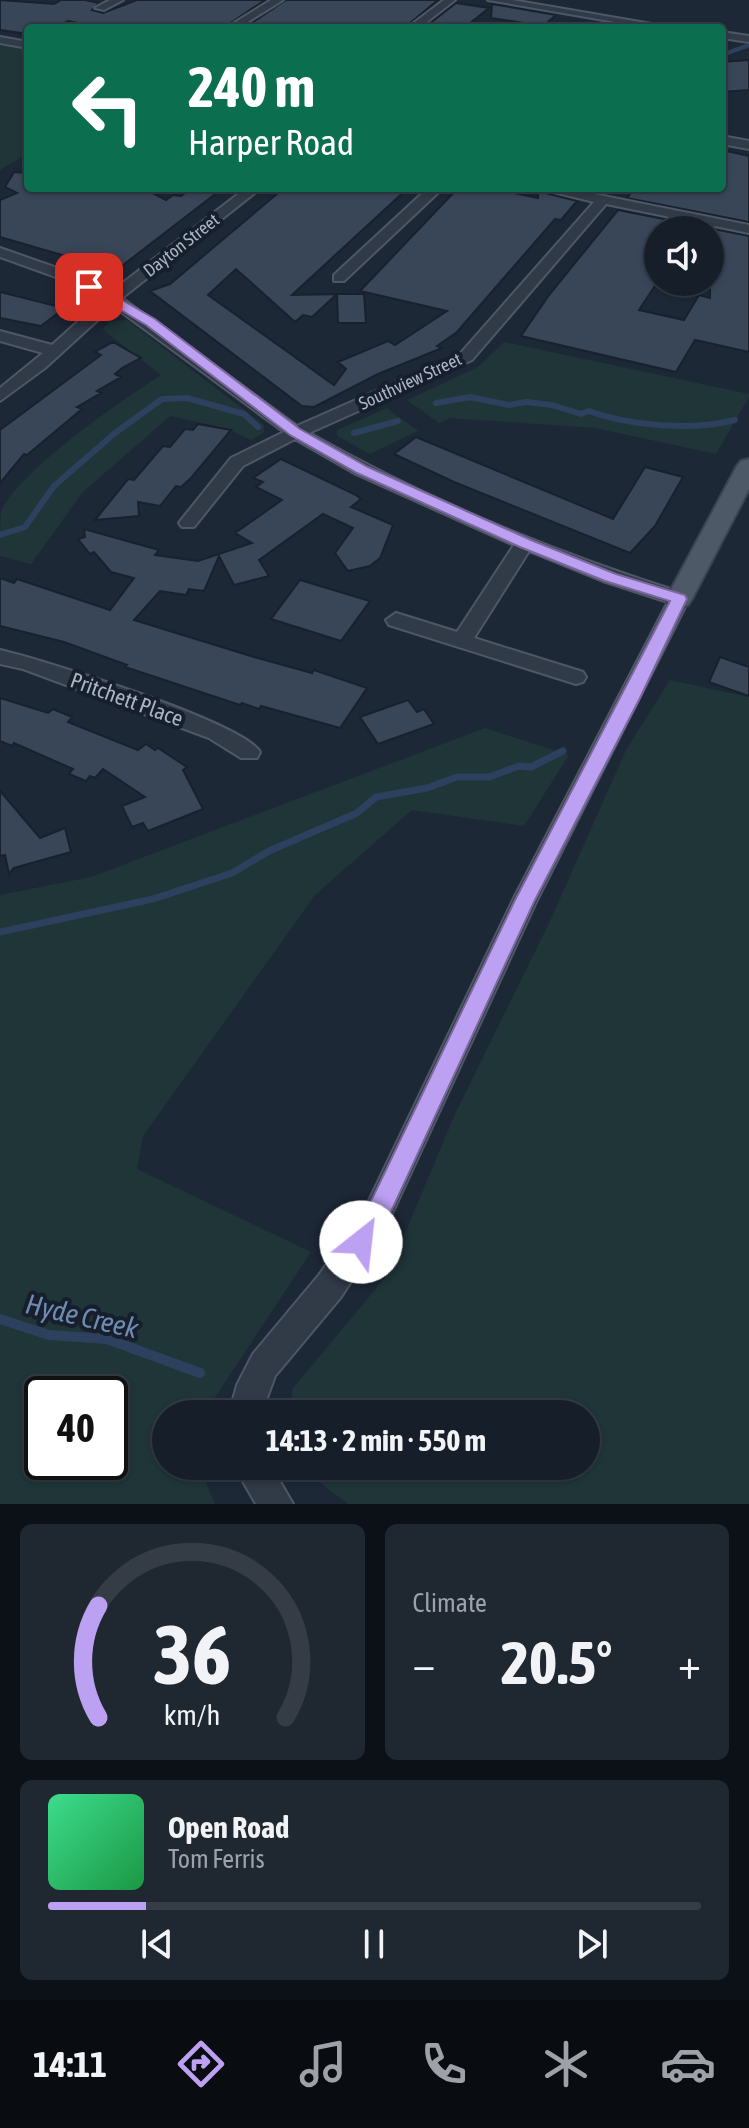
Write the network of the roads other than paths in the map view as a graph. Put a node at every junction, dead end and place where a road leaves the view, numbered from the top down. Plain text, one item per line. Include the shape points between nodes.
1 (118, 0) edge
2 (278, 0) edge
3 (450, 0) edge
4 (493, 0) edge
5 (100, 8) dead end
6 (238, 24) edge
7 (417, 24) edge
8 (645, 24) edge
9 (726, 36) edge
10 (749, 39) edge
11 (0, 40) edge
12 (24, 44) edge
13 (726, 141) edge
14 (749, 145) edge
15 (249, 192) edge
16 (432, 192) edge
17 (564, 192) edge
18 (603, 200) junction
19 (749, 229) edge
20 (0, 252) edge
21 (339, 278) dead end
22 (113, 299) junction
23 (0, 336) edge
24 (55, 351) junction
25 (0, 396) edge
26 (295, 432) junction
27 (749, 466) edge
28 (188, 523) dead end
29 (526, 543) junction
30 (679, 599) junction
31 (396, 620) dead end
32 (462, 641) junction
33 (0, 657) edge
34 (576, 677) dead end
35 (249, 752) dead end
36 (249, 1400) edge
37 (260, 1480) edge
38 (276, 1504) edge

1 - 5 street
2 - 6 street
3 - 7 street
4 - 8 street
9 - 10 street
11 - 12 street
13 - 14 street
15 - 22 street, Dayton Street
16 - 21 street
17 - 18 street
18 - 19 street
18 - 26 street, Southview Street via 466,357
20 - 22 street
22 - 24 street, Dayton Street
22 - 26 street
23 - 24 street
24 - 25 street, Dayton Street
26 - 28 street, Southview Street via 237,462
26 - 29 street via 389,483
27 - 30 main road
29 - 30 street
29 - 32 street
30 - 36 street via 525,900 374,1221 330,1286 264,1365
31 - 32 street
32 - 34 street
33 - 35 street, Pritchett Place via 217,732
37 - 38 street

